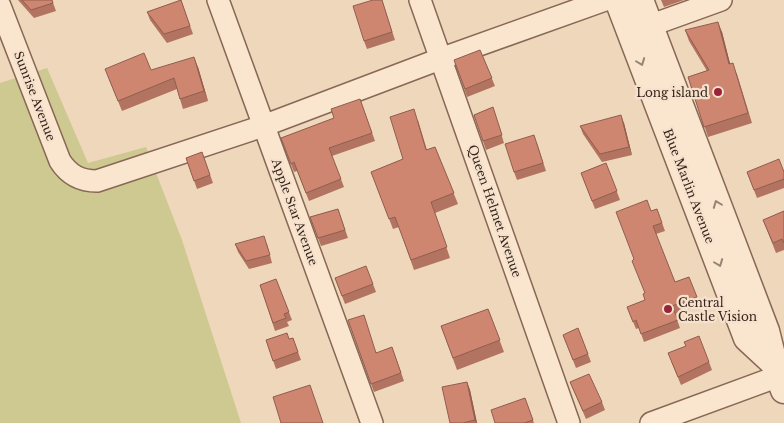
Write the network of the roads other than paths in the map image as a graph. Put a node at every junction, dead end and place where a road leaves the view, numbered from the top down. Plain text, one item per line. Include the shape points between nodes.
1 (218, 0) edge
2 (420, 0) edge
3 (605, 0) edge
4 (618, 0) edge
5 (640, 0) edge
6 (721, 0) edge
7 (0, 6) edge
8 (640, 29) junction
9 (440, 59) junction
10 (263, 126) junction
11 (781, 370) edge
12 (372, 423) edge
13 (569, 423) edge
14 (652, 423) edge

1 - 10 street, Apple Star Avenue
2 - 9 street, Queen Helmet Avenue
3 - 9 street
4 - 8 street, Blue Marlin Avenue
5 - 8 street, Blue Marlin Avenue
6 - 8 street
7 - 10 street, Sunrise Avenue via 60,161 79,178 105,179
8 - 11 street, Blue Marlin Avenue
9 - 10 street
9 - 13 street, Queen Helmet Avenue
10 - 12 street, Apple Star Avenue
11 - 14 street

